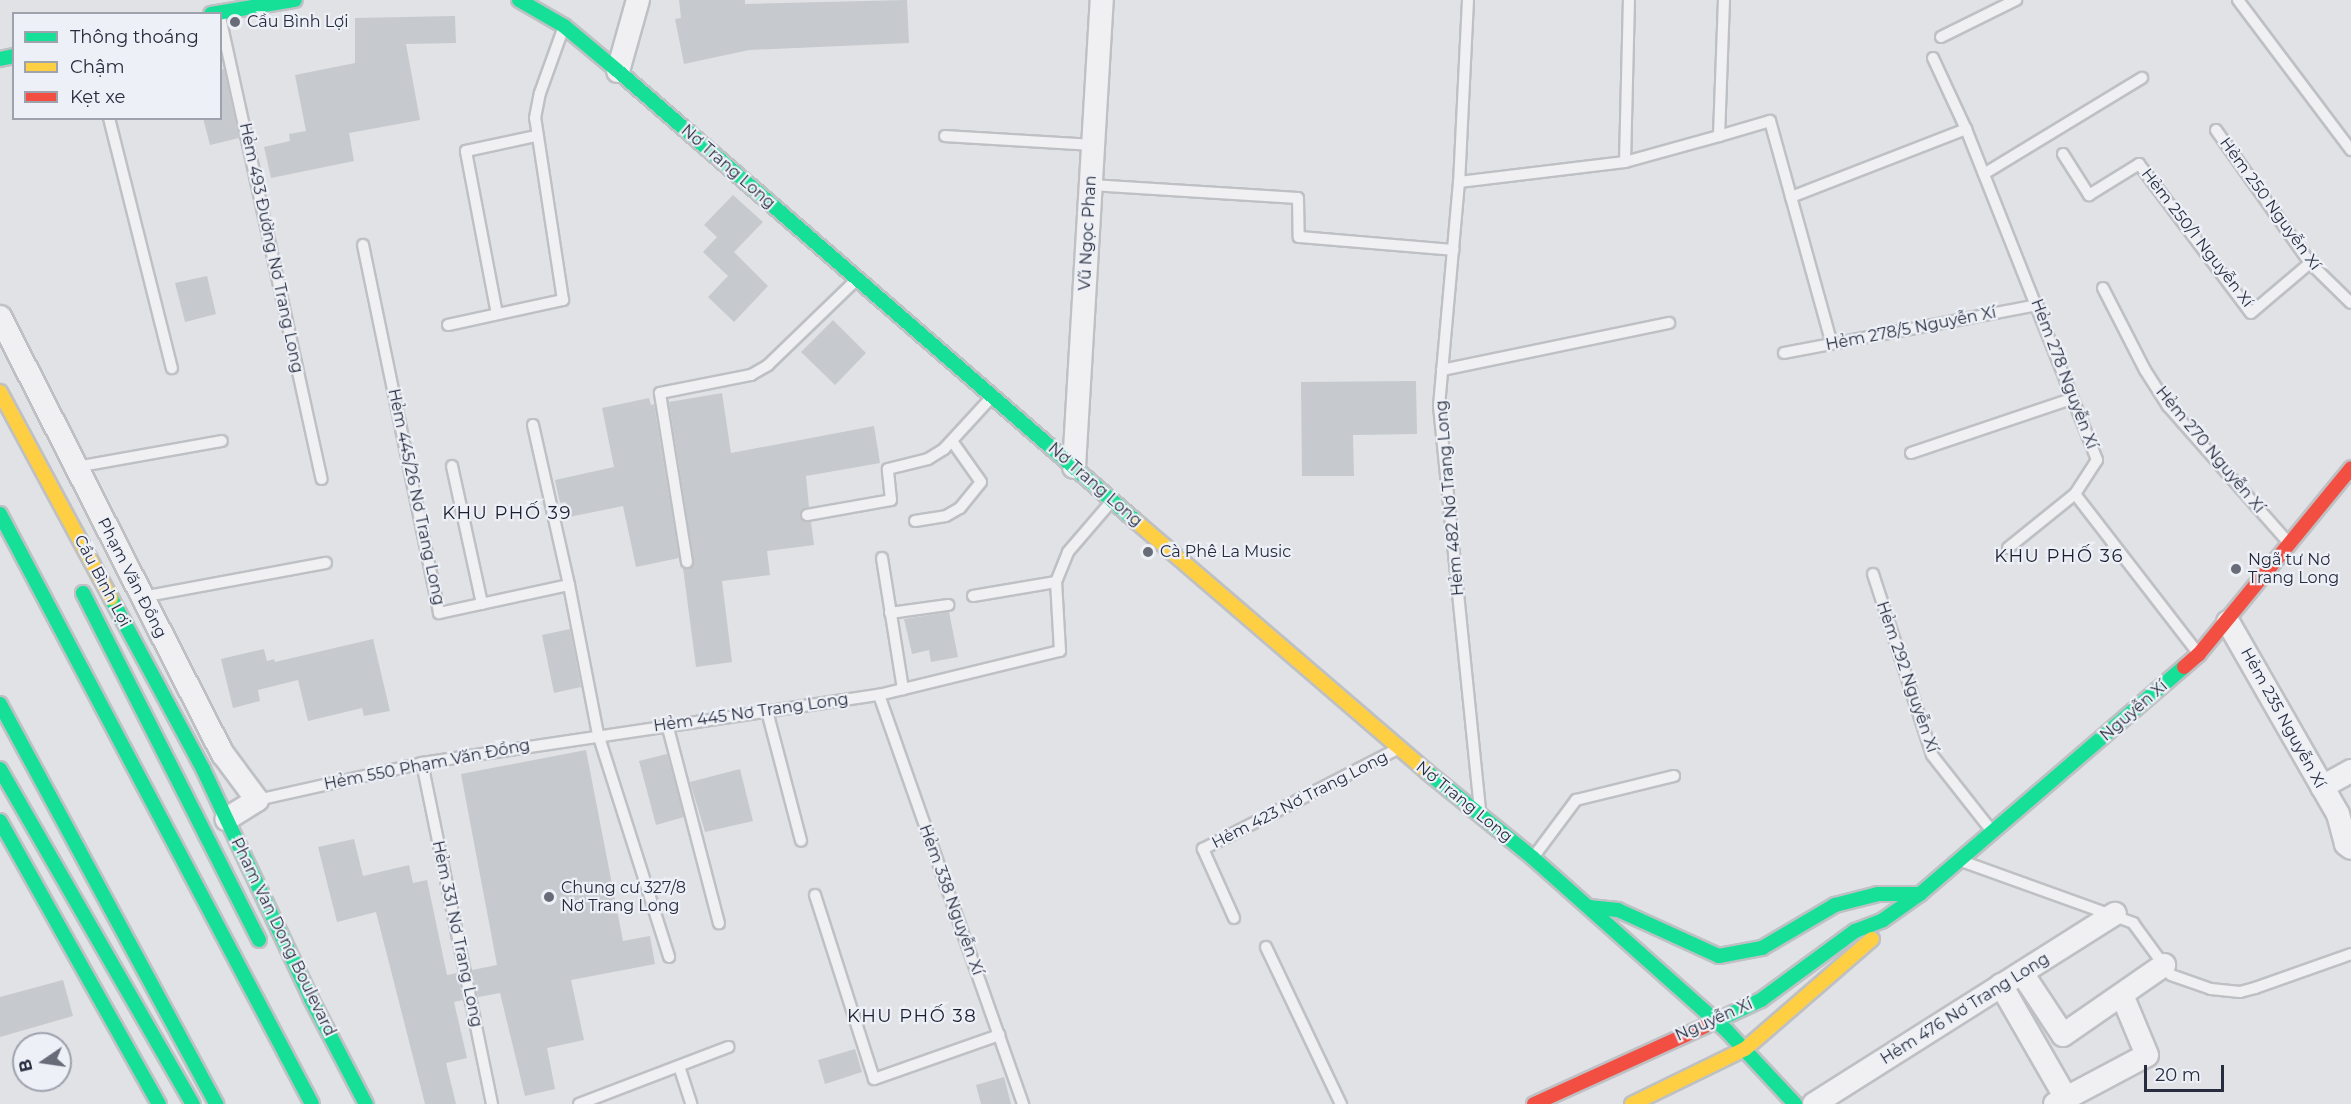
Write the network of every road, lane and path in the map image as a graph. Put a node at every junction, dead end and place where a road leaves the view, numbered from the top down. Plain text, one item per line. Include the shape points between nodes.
1 (295, 0) edge
2 (519, 0) edge
3 (638, 0) edge
4 (1102, 0) edge
5 (1468, 0) edge
6 (1629, 0) edge
7 (1724, 0) edge
8 (2016, 0) edge
9 (2238, 0) edge
10 (539, 4) edge
11 (222, 13) edge
12 (564, 26) junction
13 (222, 32) edge
14 (1941, 37) dead end
15 (1933, 58) dead end
16 (618, 71) junction
17 (2142, 78) dead end
18 (110, 120) edge
19 (1966, 129) junction
20 (2216, 130) dead end
21 (536, 136) junction
22 (945, 136) dead end
23 (1719, 136) junction
24 (1093, 145) junction
25 (2351, 150) edge
26 (2063, 154) dead end
27 (1625, 162) junction
28 (1984, 174) junction
29 (1459, 182) junction
30 (1091, 185) junction
31 (1791, 197) junction
32 (363, 244) dead end
33 (1453, 250) junction
34 (2310, 263) junction
35 (857, 279) junction
36 (2103, 288) dead end
37 (2351, 303) edge
38 (2038, 305) junction
39 (497, 314) junction
40 (0, 317) edge
41 (1669, 323) dead end
42 (448, 325) dead end
43 (1832, 344) junction
44 (1784, 353) dead end
45 (172, 368) dead end
46 (1442, 370) junction
47 (0, 392) edge
48 (993, 396) junction
49 (2071, 399) junction
50 (533, 425) dead end
51 (222, 441) dead end
52 (952, 441) junction
53 (1911, 453) dead end
54 (452, 466) dead end
55 (1074, 466) junction
56 (76, 467) junction
57 (2351, 468) edge
58 (322, 479) dead end
59 (2075, 494) junction
60 (1113, 500) junction
61 (0, 514) edge
62 (807, 515) dead end
63 (915, 521) dead end
64 (2290, 543) junction
65 (2008, 548) dead end
66 (882, 558) dead end
67 (687, 562) dead end
68 (326, 563) dead end
69 (1873, 574) dead end
70 (76, 580) dead end
71 (1056, 582) junction
72 (569, 585) junction
73 (974, 596) dead end
74 (141, 597) junction
75 (482, 604) junction
76 (948, 605) dead end
77 (890, 613) junction
78 (2228, 621) junction
79 (2199, 654) junction
80 (903, 689) junction
81 (879, 695) junction
82 (0, 704) edge
83 (766, 711) junction
84 (667, 724) junction
85 (598, 734) junction
86 (1399, 749) junction
87 (422, 763) junction
88 (0, 769) edge
89 (203, 769) joint
90 (2351, 771) edge
91 (1674, 776) dead end
92 (180, 782) joint
93 (2322, 787) junction
94 (257, 800) junction
95 (1481, 816) junction
96 (226, 819) junction
97 (0, 821) edge
98 (1993, 833) junction
99 (801, 842) dead end
100 (2351, 848) edge
101 (9, 856) edge
102 (1533, 858) junction
103 (1960, 861) junction
104 (1920, 894) junction
105 (815, 895) dead end
106 (1589, 907) junction
107 (2115, 914) junction
108 (1234, 918) dead end
109 (1883, 920) junction
110 (719, 923) dead end
111 (1266, 947) dead end
112 (2351, 954) edge
113 (669, 957) dead end
114 (268, 958) dead end
115 (2164, 965) junction
116 (2022, 973) junction
117 (2001, 985) junction
118 (2122, 995) junction
119 (1714, 1019) junction
120 (999, 1035) junction
121 (728, 1047) dead end
122 (1745, 1049) junction
123 (679, 1066) junction
124 (2060, 1101) edge
125 (159, 1104) edge
126 (193, 1104) edge
127 (216, 1104) edge
128 (312, 1104) edge
129 (366, 1104) edge
130 (492, 1104) edge
131 (579, 1104) edge
132 (691, 1104) edge
133 (1023, 1104) edge
134 (1341, 1104) edge
135 (1534, 1104) edge
136 (1632, 1104) edge
137 (1795, 1104) edge
138 (1814, 1104) edge

1 - 11 main road
2 - 10 main road, Nơ Trang Long
3 - 16 street
4 - 24 street, Vũ Ngọc Phan
5 - 29 lane, Hẻm 482 Nơ Trang Long
6 - 27 lane
7 - 23 lane
8 - 14 lane
9 - 25 lane
10 - 12 main road, Nơ Trang Long
12 - 16 main road, Nơ Trang Long
12 - 21 lane via 536,105
13 - 58 lane, Hẻm 493 Đường Nơ Trang Long
15 - 19 lane, Hẻm 278 Nguyễn Xí
16 - 35 main road, Nơ Trang Long
17 - 28 lane
18 - 45 lane
19 - 28 lane, Hẻm 278 Nguyễn Xí
19 - 31 lane
20 - 34 lane, Hẻm 250 Nguyễn Xí
21 - 39 lane via 563,300
21 - 39 lane via 466,151
22 - 24 lane
23 - 27 lane
23 - 31 lane via 1770,121
24 - 30 street, Vũ Ngọc Phan
26 - 34 lane, Hẻm 250/1 Nguyễn Xí via 2089,195 2139,164 2251,313
27 - 29 lane
28 - 38 lane, Hẻm 278 Nguyễn Xí
29 - 33 lane, Hẻm 482 Nơ Trang Long
30 - 33 lane via 1298,198 1299,237
30 - 55 street, Vũ Ngọc Phan
31 - 43 lane
32 - 75 lane, Hẻm 445/26 Nơ Trang Long via 439,613
33 - 46 lane, Hẻm 482 Nơ Trang Long
34 - 37 lane, Hẻm 250 Nguyễn Xí
35 - 48 main road, Nơ Trang Long
35 - 67 lane via 768,365 751,375 660,393
36 - 64 lane, Hẻm 270 Nguyễn Xí via 2168,406
38 - 43 lane, Hẻm 278/5 Nguyễn Xí
38 - 49 lane, Hẻm 278 Nguyễn Xí
39 - 42 lane
40 - 56 street, Phạm Văn Đồng
41 - 46 lane
43 - 44 lane, Hẻm 278/5 Nguyễn Xí
46 - 95 lane, Hẻm 482 Nơ Trang Long via 1439,406
47 - 89 main road, Cầu Bình Lợi
48 - 52 lane
48 - 55 main road, Nơ Trang Long
49 - 53 lane
49 - 59 lane, Hẻm 278 Nguyễn Xí via 2097,460
50 - 72 lane
51 - 56 lane
52 - 62 lane via 928,459 888,469 891,500
52 - 63 lane via 981,482 960,508 946,516
54 - 75 lane
55 - 60 main road, Nơ Trang Long
56 - 74 street, Phạm Văn Đồng
57 - 64 main road, Nguyễn Xí
59 - 65 lane
59 - 79 lane
60 - 71 lane, Hẻm 445 Nơ Trang Long via 1068,552
60 - 86 main road, Nơ Trang Long
61 - 128 main road
64 - 78 main road, Nguyễn Xí
66 - 77 lane
68 - 74 lane
69 - 98 lane, Hẻm 292 Nguyễn Xí via 1932,755
70 - 92 main road, Cầu Bình Lợi
71 - 73 lane
71 - 80 lane, Hẻm 445 Nơ Trang Long via 1059,651
72 - 75 lane, Hẻm 445/26 Nơ Trang Long
72 - 85 lane
74 - 94 street, Phạm Văn Đồng via 223,754
76 - 77 lane
77 - 80 lane
78 - 79 main road, Nguyễn Xí
78 - 93 street, Hẻm 235 Nguyễn Xí
79 - 98 main road, Nguyễn Xí
80 - 81 lane, Hẻm 445 Nơ Trang Long
81 - 83 lane, Hẻm 445 Nơ Trang Long
81 - 120 lane, Hẻm 338 Nguyễn Xí
82 - 127 main road
83 - 84 lane, Hẻm 445 Nơ Trang Long
83 - 99 lane
84 - 85 lane, Hẻm 445 Nơ Trang Long
84 - 110 lane
85 - 87 lane, Hẻm 550 Phạm Văn Đồng
85 - 113 lane
86 - 95 main road, Nơ Trang Long
86 - 108 lane, Hẻm 423 Nơ Trang Long via 1203,849
87 - 94 lane, Hẻm 550 Phạm Văn Đồng
87 - 130 lane, Hẻm 331 Nơ Trang Long
88 - 126 main road
89 - 96 main road, Pham Van Dong Boulevard
90 - 93 street
91 - 102 lane via 1576,800
92 - 114 main road, Pham Van Dong Boulevard
93 - 100 street, Hẻm 235 Nguyễn Xí
94 - 96 street
95 - 102 main road, Nơ Trang Long
96 - 129 main road, Pham Van Dong Boulevard via 311,999
97 - 101 main road
98 - 103 main road, Nguyễn Xí
101 - 125 main road
102 - 106 main road, Nơ Trang Long
103 - 104 main road, Nguyễn Xí
103 - 107 lane
104 - 106 main road via 1878,894 1835,905 1762,948 1719,956 1618,910
104 - 109 main road, Nguyễn Xí
105 - 120 lane via 874,1079
106 - 119 main road, Nơ Trang Long
107 - 115 lane via 2133,923
107 - 116 street, Hẻm 476 Nơ Trang Long
109 - 119 main road, Nguyễn Xí via 1855,931 1761,1000
109 - 122 main road, Nguyễn Xí via 1866,948
111 - 134 lane
112 - 115 lane via 2240,992 2211,989 2171,975
115 - 118 street
116 - 117 street, Hẻm 476 Nơ Trang Long
116 - 118 street via 2063,1035
117 - 124 street
117 - 138 street, Hẻm 476 Nơ Trang Long
118 - 124 street via 2147,1055
119 - 122 main road, Nơ Trang Long
119 - 135 main road, Nguyễn Xí
120 - 133 lane, Hẻm 338 Nguyễn Xí
121 - 123 lane
122 - 136 main road, Nguyễn Xí
122 - 137 main road, Nơ Trang Long
123 - 131 lane
123 - 132 lane

